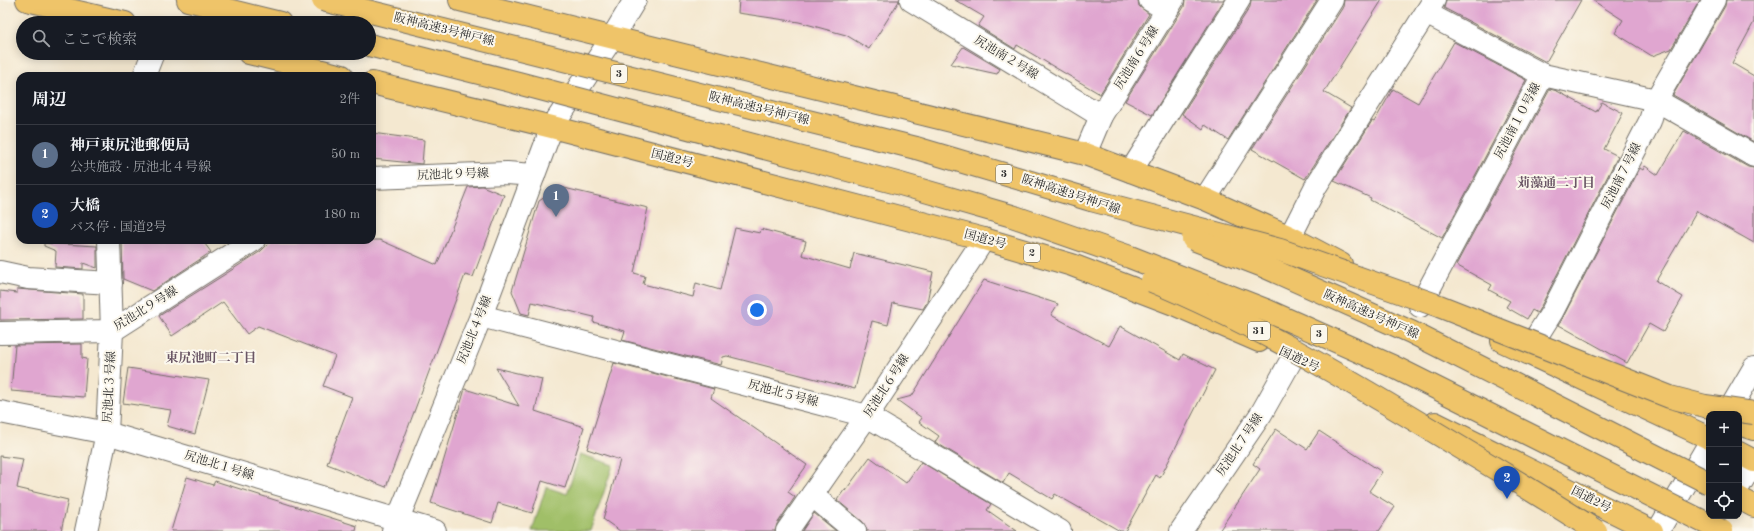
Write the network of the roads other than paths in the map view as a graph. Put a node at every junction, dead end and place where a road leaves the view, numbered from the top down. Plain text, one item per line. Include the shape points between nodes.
1 (27, 0) edge
2 (188, 0) edge
3 (323, 0) edge
4 (460, 0) edge
5 (635, 0) edge
6 (911, 0) edge
7 (1239, 0) edge
8 (1332, 0) edge
9 (1714, 0) edge
10 (1163, 3) edge
11 (1430, 6) edge
12 (95, 16) edge
13 (252, 16) edge
14 (612, 38) junction
15 (376, 47) edge
16 (150, 60) edge
17 (277, 60) edge
18 (145, 72) edge
19 (326, 72) edge
20 (1543, 75) junction
21 (376, 84) edge
22 (1656, 100) junction
23 (1101, 116) junction
24 (552, 128) junction
25 (1085, 154) junction
26 (1754, 156) edge
27 (1131, 172) junction
28 (534, 175) junction
29 (376, 178) edge
30 (897, 183) junction
31 (1205, 199) junction
32 (1091, 200) junction
33 (1290, 238) junction
34 (984, 239) junction
35 (109, 244) edge
36 (248, 244) edge
37 (0, 272) edge
38 (110, 282) junction
39 (1420, 306) junction
40 (481, 316) junction
41 (112, 331) junction
42 (0, 333) edge
43 (1527, 352) junction
44 (1293, 357) junction
45 (1754, 368) edge
46 (1670, 397) junction
47 (1729, 411) edge
48 (0, 412) edge
49 (1706, 412) edge
50 (1754, 414) edge
51 (867, 416) junction
52 (1742, 425) edge
53 (1754, 429) edge
54 (107, 433) junction
55 (1706, 437) edge
56 (1707, 447) edge
57 (1742, 455) edge
58 (1754, 461) edge
59 (1706, 481) edge
60 (1741, 483) edge
61 (812, 496) junction
62 (1742, 500) edge
63 (1754, 506) edge
64 (1569, 514) junction
65 (1719, 519) edge
66 (396, 525) edge
67 (86, 531) edge
68 (435, 531) edge
69 (787, 531) edge
70 (855, 531) edge
71 (1060, 531) edge
72 (1181, 531) edge
73 (1588, 531) edge
74 (1596, 531) edge
75 (1652, 531) edge
76 (1658, 531) edge
77 (1712, 531) edge
78 (1722, 531) edge

1 - 12 highway
2 - 13 highway
3 - 32 highway, 阪神高速3号神戸線 / 3, bridge via 916,148
4 - 14 highway
5 - 14 street, 尻池北４号線
6 - 23 street, 尻池南２号線
7 - 27 street
8 - 31 street
9 - 22 street, 尻池南７号線
10 - 23 street, 尻池南６号線
11 - 20 street
11 - 33 street via 1316,186
14 - 24 street, 尻池北４号線
14 - 25 highway
15 - 30 highway, 3, bridge
16 - 18 street
17 - 19 highway
20 - 22 street, 尻池南１０号線
20 - 39 street, 尻池南１０号線
21 - 24 highway, 国道2号 / 2
22 - 26 street, 尻池南１０号線
22 - 43 street, 尻池南７号線 via 1650,120 1552,312
23 - 25 street, 尻池南６号線
24 - 28 street, 尻池北４号線
24 - 34 highway, 国道2号 / 2
25 - 27 highway
27 - 31 highway
28 - 29 street, 尻池北９号線 via 507,173
28 - 40 street, 尻池北４号線
30 - 64 highway, 31, bridge via 1080,250 1169,288 1246,325 1324,365
30 - 78 highway, 3, bridge via 1012,216 1115,252 1268,312 1392,366
31 - 33 highway
32 - 46 highway, bridge via 1280,250 1438,306
32 - 59 highway, 阪神高速3号神戸線 / 3, bridge via 1263,266 1411,332
33 - 39 highway
34 - 44 highway, 国道2号 / 2 via 1072,265 1171,303
34 - 51 street, 尻池北６号線
35 - 38 street, 尻池北３号線
36 - 41 street, 尻池北９号線
37 - 38 street via 28,278
38 - 41 street, 尻池北３号線
39 - 43 highway
40 - 51 street, 尻池北５号線
40 - 66 street, 尻池北４号線
41 - 42 street, 尻池北９号線
41 - 54 street, 尻池北３号線
43 - 55 highway
44 - 72 street, 尻池北７号線 via 1261,414
44 - 75 highway, 国道2号 / 2 via 1475,442
45 - 47 street
46 - 49 highway, bridge
46 - 50 highway, bridge
48 - 54 street, 尻池北１号線
51 - 61 street, 尻池北６号線
51 - 71 street, 尻池北５号線
52 - 53 highway
54 - 66 street, 尻池北１号線
54 - 67 street, 尻池北３号線
56 - 76 street
57 - 58 highway
58 - 60 street
61 - 69 street, 尻池北６号線
61 - 70 street
62 - 63 highway
64 - 73 highway, 31, bridge
64 - 74 highway, 31, bridge
65 - 77 street
66 - 68 street, 尻池北１号線

